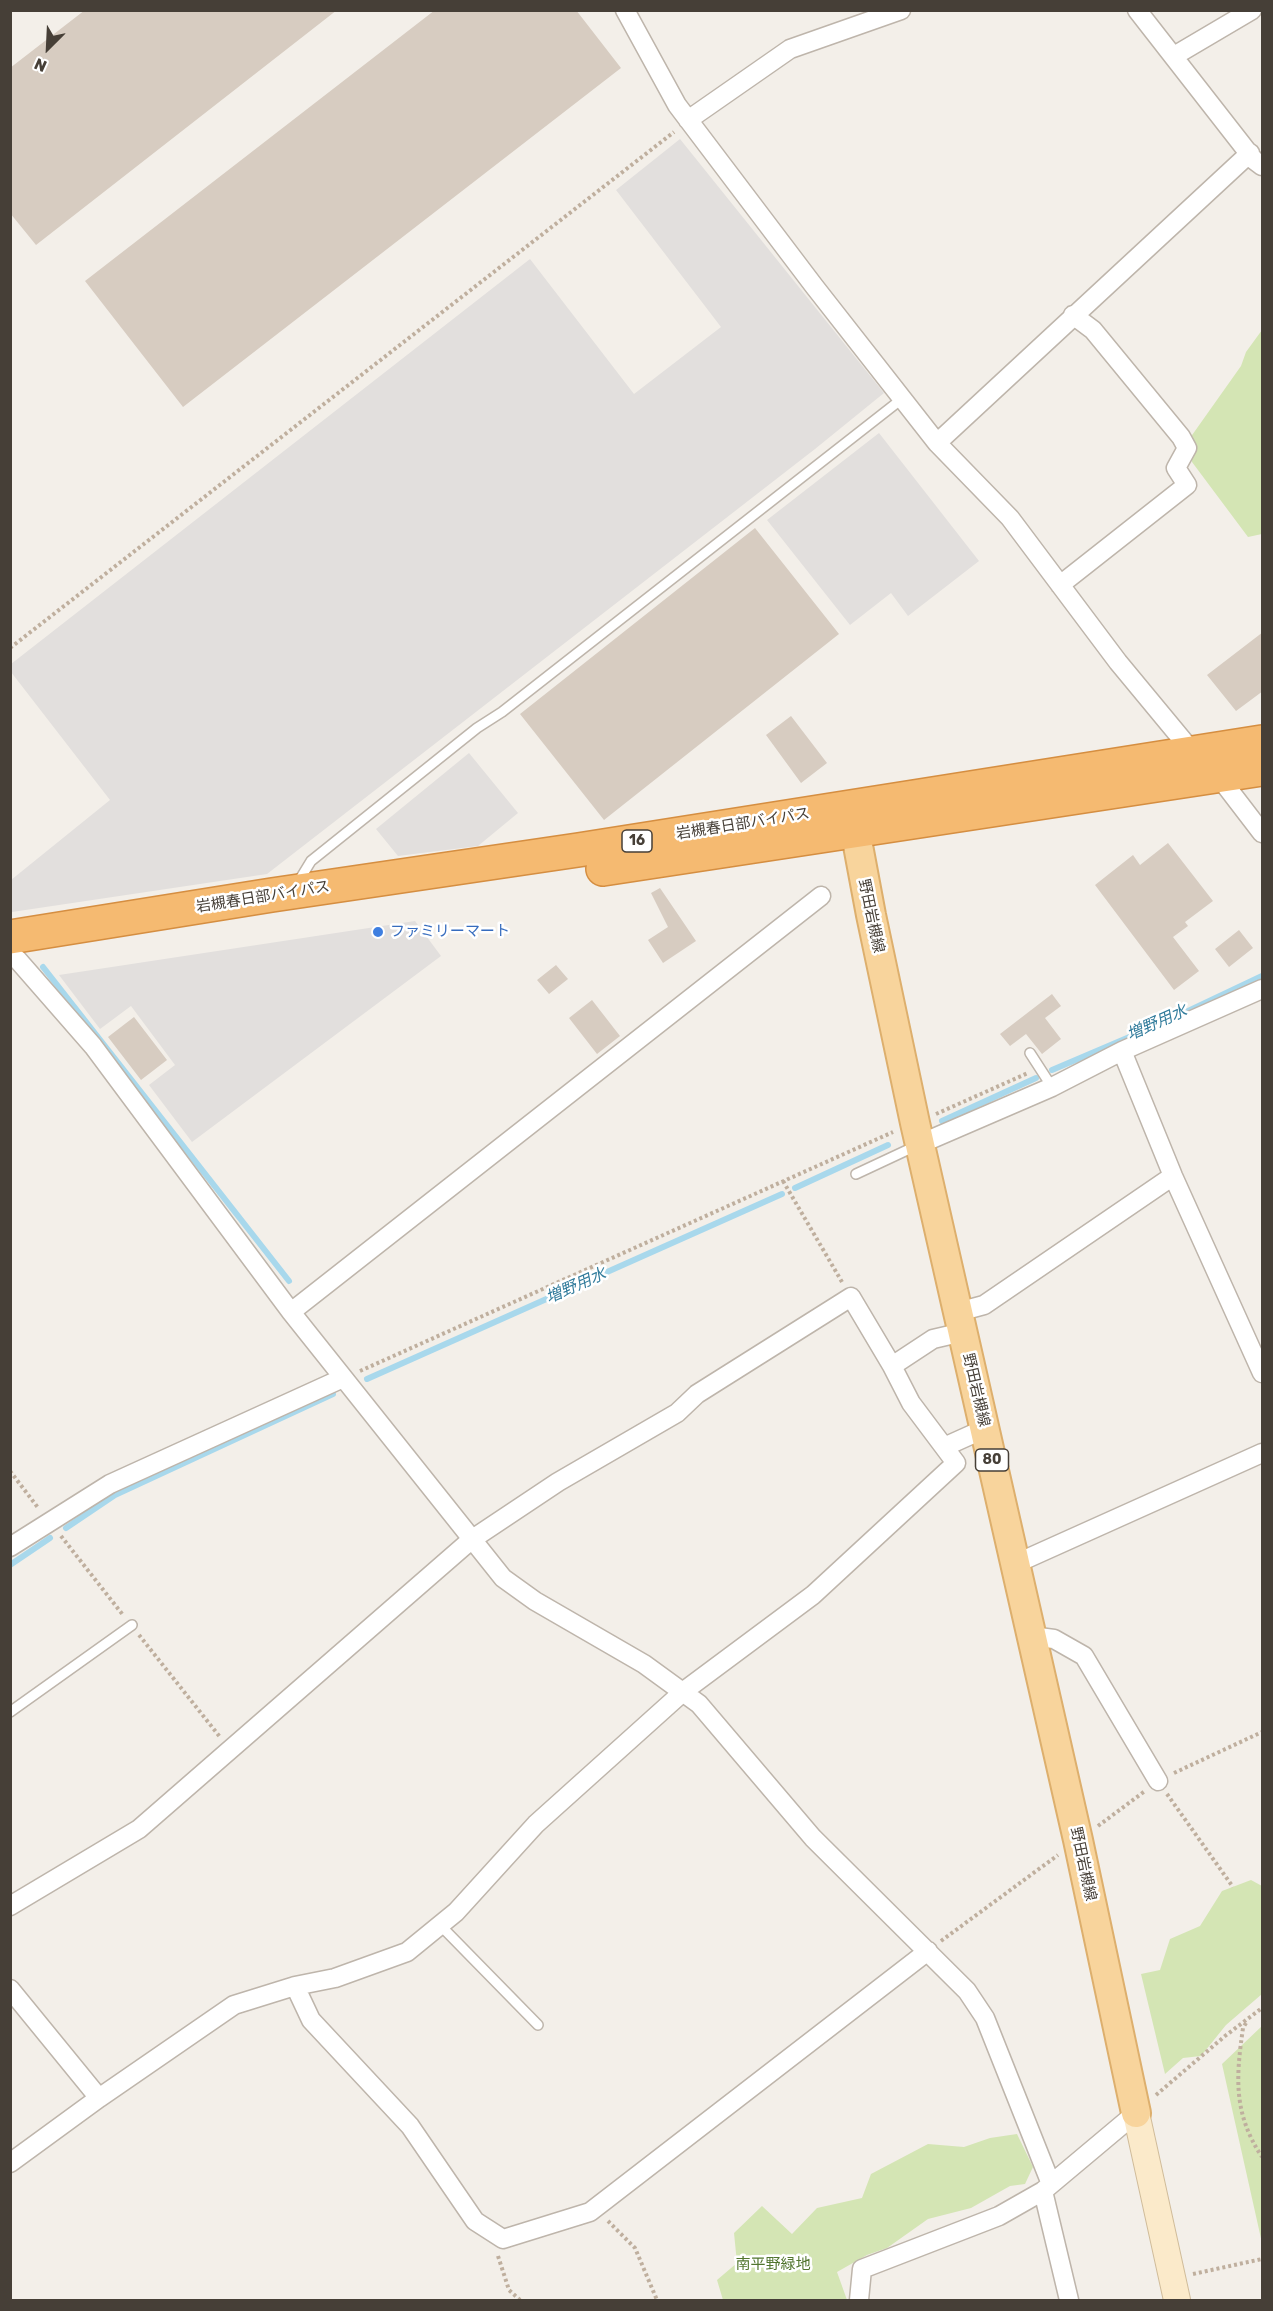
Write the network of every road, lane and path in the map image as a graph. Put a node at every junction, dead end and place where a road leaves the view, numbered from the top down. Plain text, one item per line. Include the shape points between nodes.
1 (625, 10) edge
2 (901, 10) edge
3 (1137, 10) edge
4 (1252, 10) edge
5 (1174, 56) junction
6 (688, 120) junction
7 (1250, 153) junction
8 (1263, 166) edge
9 (1073, 315) junction
10 (903, 398) junction
11 (937, 443) junction
12 (1060, 585) junction
13 (10, 648) edge
14 (1263, 742) edge
15 (1192, 753) junction
16 (1263, 769) edge
17 (1220, 776) junction
18 (853, 820) junction
19 (1263, 833) edge
20 (292, 892) junction
21 (821, 896) dead end
22 (12, 952) edge
23 (1263, 989) edge
24 (1122, 1051) junction
25 (1030, 1053) dead end
26 (1040, 1068) junction
27 (1052, 1087) junction
28 (917, 1134) junction
29 (856, 1174) dead end
30 (1173, 1176) junction
31 (783, 1181) junction
32 (850, 1297) junction
33 (291, 1312) junction
34 (961, 1322) junction
35 (892, 1366) junction
36 (1263, 1373) edge
37 (343, 1378) junction
38 (984, 1429) junction
39 (944, 1447) junction
40 (1263, 1453) edge
41 (10, 1472) edge
42 (49, 1521) junction
43 (471, 1540) junction
44 (10, 1546) edge
45 (1015, 1564) junction
46 (132, 1625) dead end
47 (1031, 1636) junction
48 (684, 1691) junction
49 (10, 1712) edge
50 (1263, 1732) edge
51 (1158, 1781) junction
52 (1078, 1840) junction
53 (1233, 1887) dead end
54 (10, 1906) edge
55 (440, 1925) junction
56 (928, 1951) junction
57 (295, 1986) junction
58 (10, 1989) edge
59 (1263, 2008) edge
60 (1248, 2019) junction
61 (538, 2025) dead end
62 (99, 2098) junction
63 (1137, 2113) junction
64 (1263, 2157) edge
65 (10, 2163) edge
66 (1047, 2188) junction
67 (590, 2212) junction
68 (490, 2231) junction
69 (1263, 2259) edge
70 (1175, 2289) edge
71 (520, 2301) edge
72 (657, 2301) edge
73 (859, 2301) edge
74 (1069, 2301) edge

1 - 6 street
2 - 6 street via 790,49
3 - 5 street
4 - 5 street
5 - 7 street
6 - 10 street
6 - 13 path
7 - 8 street
7 - 9 street
9 - 11 street
9 - 12 street via 1093,330 1181,438 1187,448 1176,468 1187,485
10 - 11 street
10 - 20 lane via 311,861
11 - 12 street via 1010,518
12 - 15 street
14 - 15 highway, 岩槻春日部バイパス / 16
15 - 17 street
15 - 18 highway, 岩槻春日部バイパス / 16
16 - 17 highway, 岩槻春日部バイパス / 16
17 - 18 highway, 岩槻春日部バイパス / 16
17 - 19 street
18 - 20 highway, 岩槻春日部バイパス / 16 via 578,850
18 - 22 highway, 岩槻春日部バイパス / 16 via 272,916
18 - 28 main road, 野田岩槻線 / 80
20 - 22 highway, 岩槻春日部バイパス / 16
21 - 33 street
22 - 33 street via 93,1046
23 - 24 street
24 - 27 street
24 - 30 street
25 - 26 lane
26 - 27 lane
26 - 28 path
27 - 28 street
28 - 29 lane
28 - 31 path
28 - 34 main road, 野田岩槻線 / 80
30 - 34 street
30 - 36 street
31 - 32 path
31 - 37 path
32 - 35 street
32 - 43 street via 698,1394 677,1413 558,1482
33 - 37 street
34 - 35 street
34 - 38 main road, 野田岩槻線 / 80
35 - 39 street via 911,1403
37 - 42 street via 110,1484
37 - 43 street
38 - 39 street
38 - 45 main road, 野田岩槻線 / 80
39 - 48 street via 956,1462 813,1595
40 - 45 street
41 - 42 path
42 - 44 street
43 - 48 street via 503,1578 535,1601
43 - 54 street via 139,1829
45 - 47 main road, 野田岩槻線 / 80
46 - 49 lane
47 - 51 street via 1054,1639 1084,1656
47 - 52 main road, 野田岩槻線 / 80
48 - 55 street via 536,1824
48 - 56 street via 713,1719 813,1838
50 - 51 path
51 - 52 path
51 - 53 path
52 - 56 path
52 - 63 main road, 野田岩槻線 / 80
55 - 57 street via 407,1952 335,1978
55 - 61 lane
56 - 66 street via 967,1991 985,2018
56 - 67 street
57 - 62 street via 234,2006
57 - 68 street via 311,2020 410,2126 475,2221
58 - 62 street
59 - 60 path
60 - 63 path
60 - 64 path via 1238,2064 1238,2096 1253,2143
62 - 65 street
63 - 66 street
63 - 70 street
66 - 73 street via 999,2216 862,2269
66 - 74 street
67 - 68 street via 503,2239
67 - 72 path via 606,2218 635,2248
68 - 71 path via 509,2290
69 - 70 path

